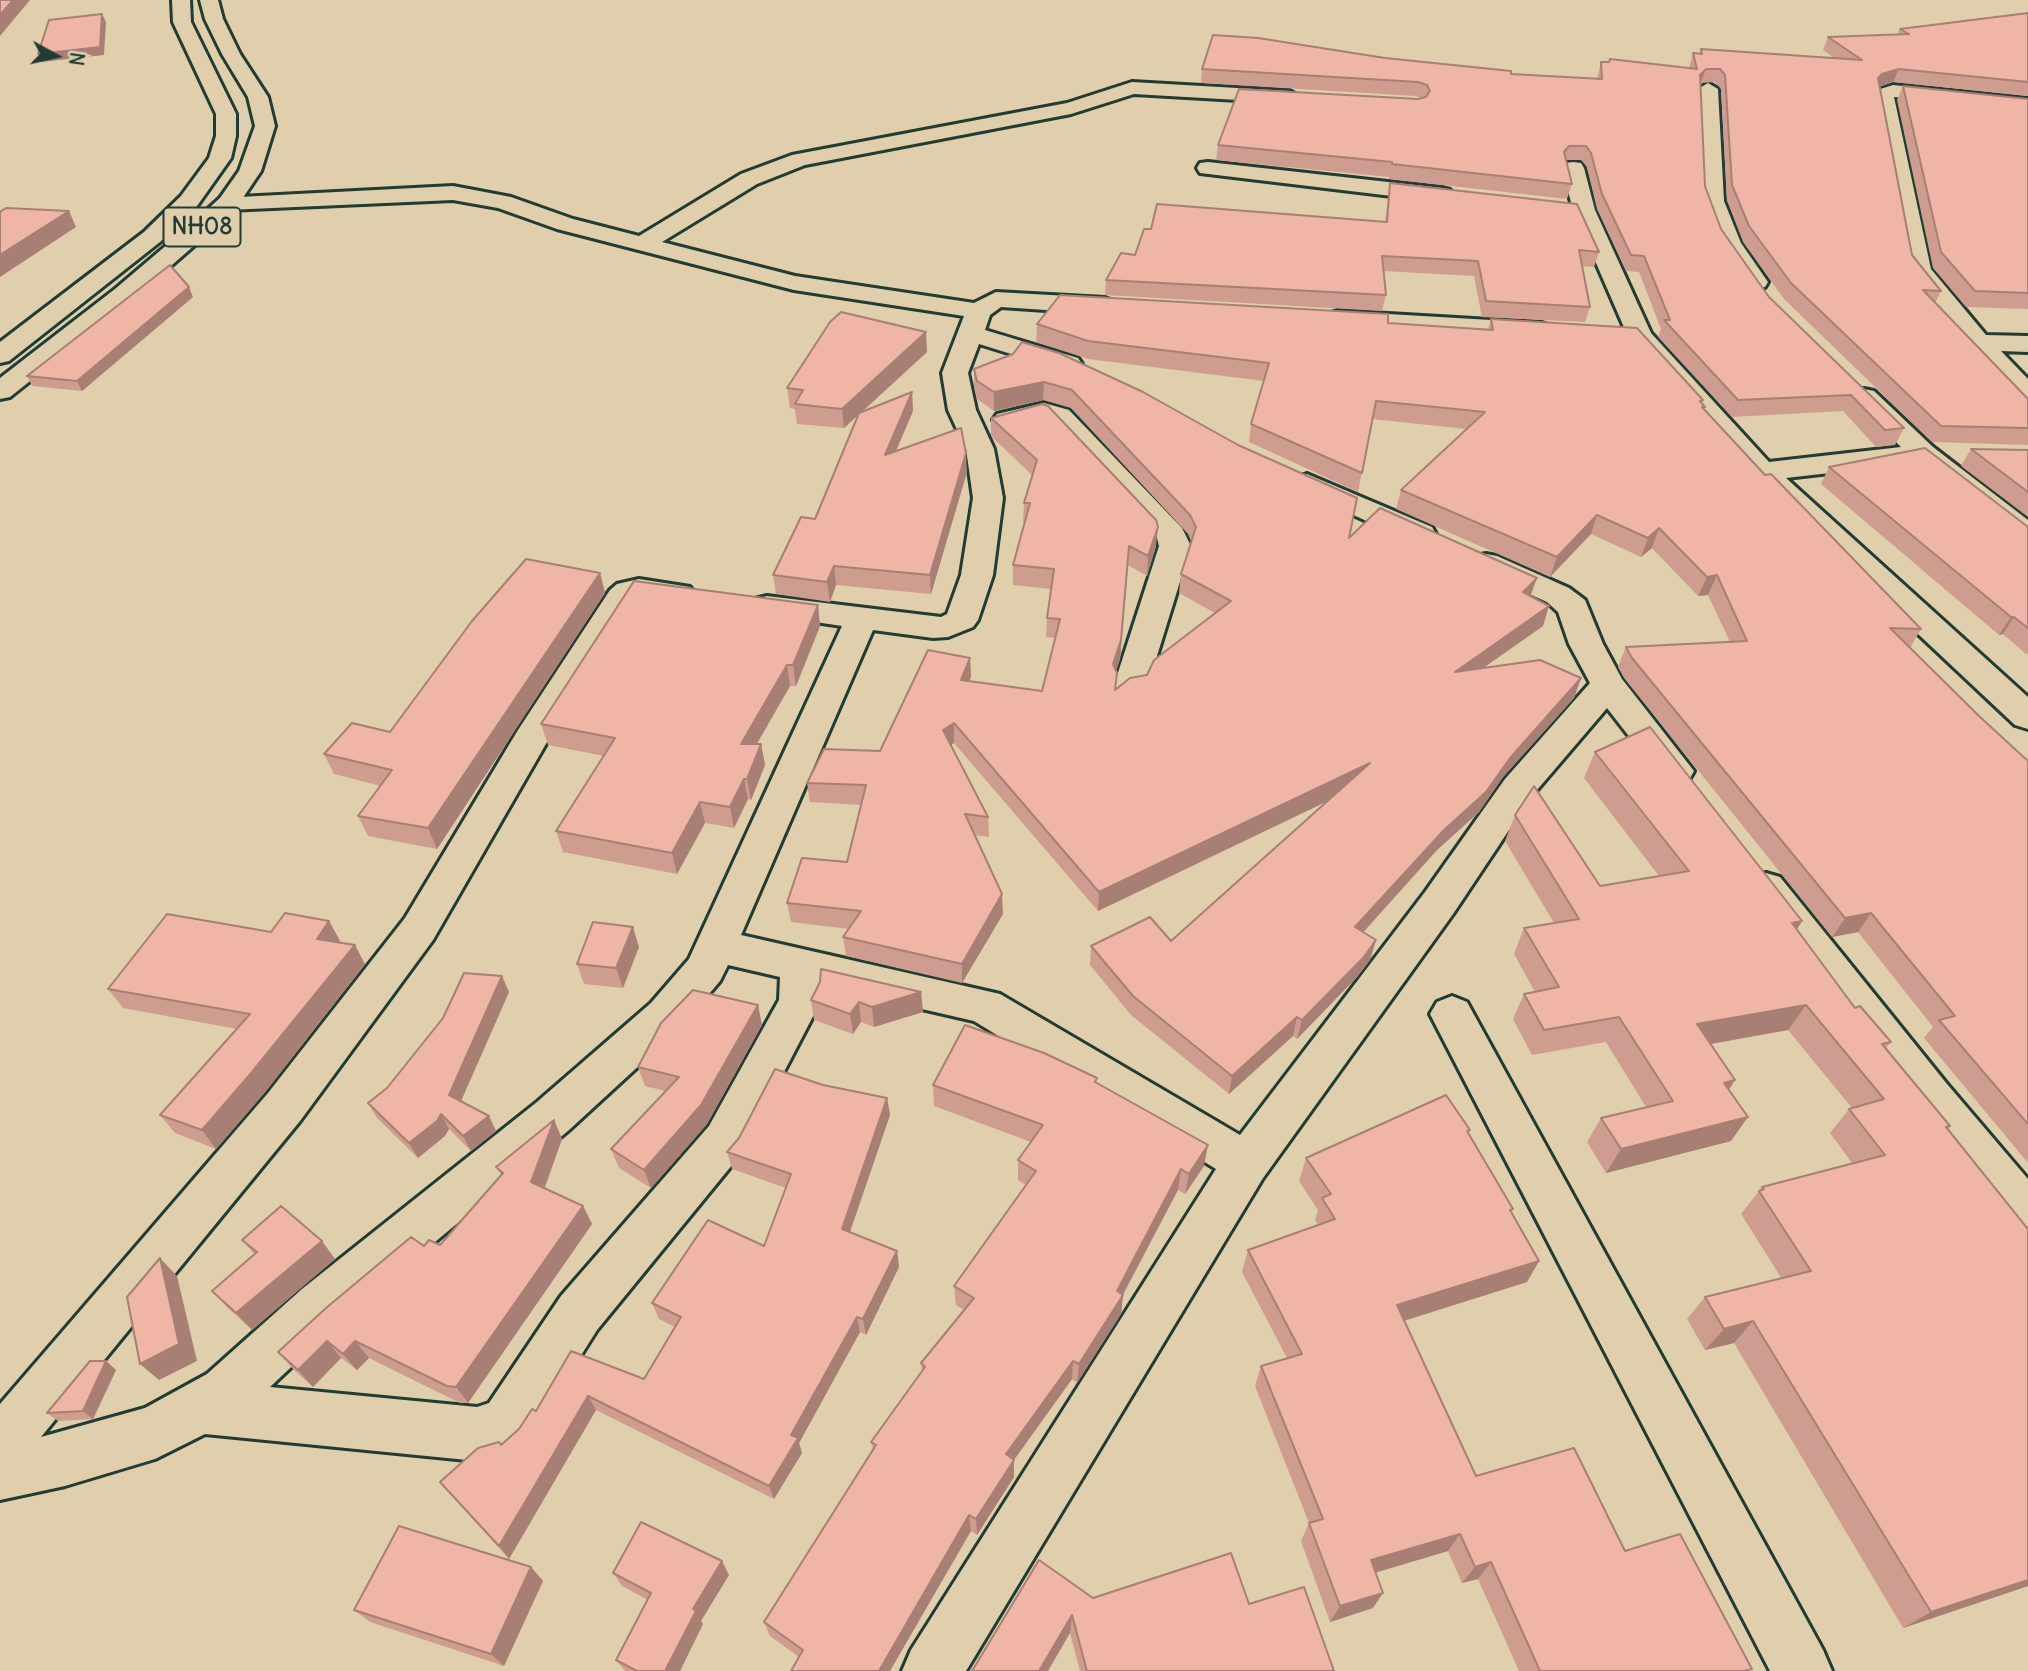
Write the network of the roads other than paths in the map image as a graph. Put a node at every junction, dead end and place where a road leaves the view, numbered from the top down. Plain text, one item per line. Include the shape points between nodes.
1 (181, 0) edge
2 (209, 0) edge
3 (1708, 89) edge
4 (1305, 98) edge
5 (2028, 105) edge
6 (1208, 168) dead end
7 (1573, 168) dead end
8 (1459, 196) edge
9 (228, 203) junction
10 (642, 244) junction
11 (1773, 306) edge
12 (1136, 307) edge
13 (1317, 318) edge
14 (974, 322) junction
15 (1569, 332) edge
16 (1979, 343) junction
17 (2028, 344) edge
18 (0, 355) edge
19 (1093, 375) edge
20 (1850, 383) edge
21 (0, 391) edge
22 (2028, 395) edge
23 (970, 428) junction
24 (1923, 453) junction
25 (1962, 454) dead end
26 (1272, 467) edge
27 (1762, 472) junction
28 (2028, 535) edge
29 (862, 618) junction
30 (1131, 685) edge
31 (1608, 685) junction
32 (2028, 717) edge
33 (1693, 794) edge
34 (1744, 859) edge
35 (715, 946) junction
36 (801, 964) junction
37 (1452, 1014) dead end
38 (1246, 1163) junction
39 (2028, 1214) edge
40 (200, 1407) junction
41 (0, 1445) edge
42 (0, 1473) edge
43 (932, 1671) edge
44 (1801, 1671) edge

1 - 18 main road, NH08 via 182,22 226,114 220,158 190,201 152,237
2 - 9 main road, NH08 via 231,54 258,97 265,127 250,171
3 - 11 main road via 1713,201 1729,243
4 - 10 main road via 1132,88 1070,108 800,160 749,179
5 - 16 main road via 1893,91 1884,94 1919,270
6 - 8 main road
7 - 27 main road via 1570,209 1625,335
9 - 10 main road via 453,193 503,202
9 - 21 main road, NH08 via 124,295
10 - 14 main road via 794,284
12 - 14 main road via 996,299
13 - 15 main road
14 - 19 main road
14 - 23 main road via 955,373
16 - 17 main road
16 - 22 main road
20 - 24 main road
23 - 29 main road via 980,449 988,498 977,575 961,620 933,628
23 - 30 main road via 1044,411 1059,415 1171,535 1175,546
24 - 25 main road
24 - 27 main road
24 - 28 main road
26 - 31 main road via 1558,595 1573,607
27 - 32 main road
29 - 35 main road
29 - 41 main road via 639,589 621,597 419,929 284,1107
31 - 33 main road
31 - 38 main road via 1518,788 1439,904
34 - 39 main road
35 - 36 main road
35 - 40 main road via 705,969 666,1015 554,1116 320,1306 226,1393
36 - 38 main road via 985,1006
36 - 40 main road via 800,1001 725,1140 579,1313 508,1422 494,1432 477,1434
37 - 44 main road
38 - 43 main road
40 - 42 main road via 155,1432

